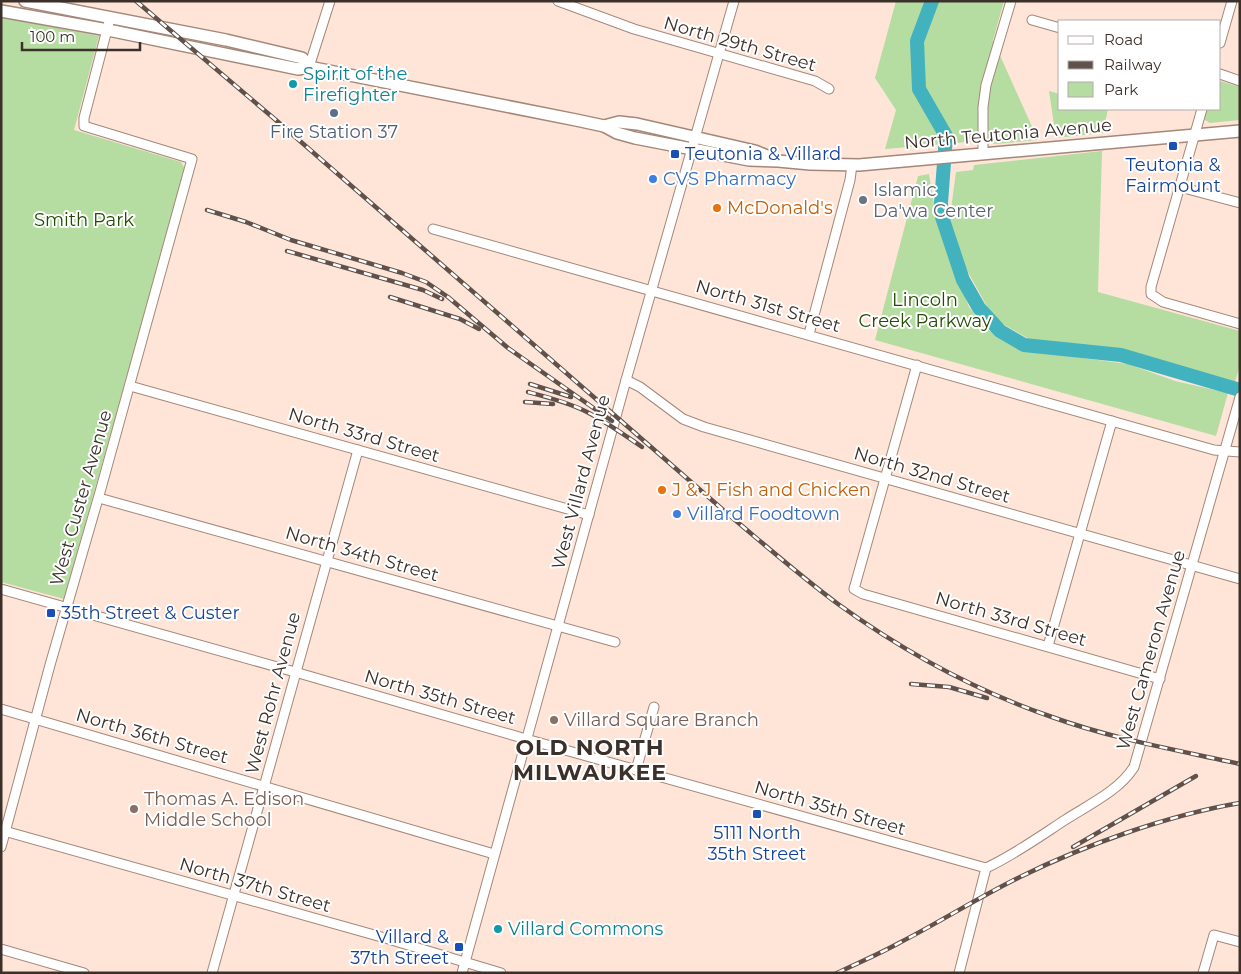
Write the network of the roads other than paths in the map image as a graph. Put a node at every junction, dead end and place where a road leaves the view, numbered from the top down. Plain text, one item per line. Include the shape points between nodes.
1 (25, 1) edge
2 (330, 1) edge
3 (558, 1) edge
4 (734, 1) edge
5 (1011, 1) edge
6 (1232, 1) edge
7 (1, 10) edge
8 (110, 18) junction
9 (1032, 20) dead end
10 (1058, 27) edge
11 (108, 30) junction
12 (1221, 40) edge
13 (719, 54) junction
14 (309, 67) junction
15 (1221, 74) edge
16 (1240, 80) edge
17 (829, 89) dead end
18 (1202, 110) edge
19 (604, 126) junction
20 (1240, 131) edge
21 (1195, 135) junction
22 (696, 137) junction
23 (692, 150) junction
24 (980, 154) junction
25 (778, 161) junction
26 (852, 165) junction
27 (1180, 186) junction
28 (1240, 203) edge
29 (433, 229) dead end
30 (651, 290) junction
31 (1240, 324) edge
32 (809, 334) junction
33 (917, 365) junction
34 (626, 380) junction
35 (130, 386) junction
36 (1240, 397) edge
37 (1112, 421) junction
38 (358, 450) junction
39 (1224, 451) junction
40 (1240, 452) edge
41 (884, 478) junction
42 (99, 498) junction
43 (589, 515) junction
44 (1080, 534) junction
45 (326, 560) junction
46 (1192, 565) junction
47 (1240, 579) edge
48 (1, 589) edge
49 (66, 608) junction
50 (559, 626) junction
51 (615, 642) dead end
52 (1048, 646) junction
53 (295, 672) junction
54 (1160, 679) junction
55 (654, 707) dead end
56 (1, 709) edge
57 (36, 719) junction
58 (526, 739) junction
59 (636, 770) junction
60 (264, 785) junction
61 (3, 831) edge
62 (1, 847) edge
63 (494, 854) junction
64 (986, 868) junction
65 (233, 896) junction
66 (1240, 942) edge
67 (1, 949) edge
68 (464, 962) junction
69 (84, 973) edge
70 (212, 973) edge
71 (462, 973) edge
72 (501, 973) edge
73 (958, 973) edge
74 (1203, 973) edge

1 - 8 main road, North Teutonia Avenue
2 - 14 street
3 - 13 street, North 29th Street via 634,29
4 - 13 street, West Villard Avenue
5 - 24 street via 985,92
6 - 12 street
7 - 11 main road, North Teutonia Avenue
8 - 11 street
8 - 14 main road, North Teutonia Avenue via 302,58
9 - 10 street
11 - 14 main road, North Teutonia Avenue via 298,70
11 - 35 street, West Custer Avenue via 84,126 192,159
13 - 17 street, North 29th Street
13 - 22 street, West Villard Avenue
14 - 19 main road, North Teutonia Avenue
15 - 16 street
18 - 21 street
19 - 22 main road, North Teutonia Avenue via 619,122
19 - 23 main road, North Teutonia Avenue via 617,134
20 - 21 main road, North Teutonia Avenue
21 - 24 main road, North Teutonia Avenue
21 - 27 street
22 - 23 street, West Villard Avenue
22 - 25 main road, North Teutonia Avenue via 755,151
23 - 25 main road, North Teutonia Avenue via 749,160
23 - 30 street, West Villard Avenue
24 - 26 main road, North Teutonia Avenue
25 - 26 main road, North Teutonia Avenue
26 - 32 street
27 - 28 street
27 - 31 street via 1151,294
29 - 30 street, North 31st Street
30 - 32 street, North 31st Street
30 - 34 street, West Villard Avenue
32 - 33 street, North 31st Street
33 - 37 street, North 31st Street
33 - 41 street
34 - 41 street, North 32nd Street via 697,425
34 - 43 street, West Villard Avenue
35 - 38 street, North 33rd Street
35 - 42 street, West Custer Avenue
36 - 39 street, West Cameron Avenue
37 - 39 street, North 31st Street
37 - 44 street
38 - 43 street, North 33rd Street
38 - 45 street, West Rohr Avenue
39 - 40 street, North 31st Street
39 - 46 street, West Cameron Avenue
41 - 44 street, North 32nd Street
41 - 52 street, North 33rd Street via 854,589
42 - 45 street, North 34th Street
42 - 49 street, West Custer Avenue
43 - 50 street, West Villard Avenue
44 - 46 street, North 32nd Street
44 - 52 street
45 - 50 street, North 34th Street
45 - 53 street, West Rohr Avenue
46 - 47 street, North 32nd Street
46 - 54 street, West Cameron Avenue
48 - 49 street, North 35th Street
49 - 53 street, North 35th Street
49 - 57 street, West Custer Avenue
50 - 51 street, North 34th Street
50 - 58 street, West Villard Avenue
52 - 54 street, North 33rd Street
53 - 58 street, North 35th Street
53 - 60 street, West Rohr Avenue
54 - 64 street, West Cameron Avenue via 1138,760 1126,778 1098,799
55 - 59 street
56 - 57 street, North 36th Street
57 - 60 street, North 36th Street
57 - 61 street, West Custer Avenue
58 - 59 street, North 35th Street
58 - 63 street, West Villard Avenue
59 - 64 street, North 35th Street
60 - 63 street, North 36th Street
60 - 65 street, West Rohr Avenue
61 - 62 street, West Custer Avenue
61 - 65 street, North 37th Street
63 - 68 street, West Villard Avenue
64 - 73 street
65 - 68 street, North 37th Street
65 - 70 street, West Rohr Avenue
66 - 74 street via 1214,935
67 - 69 street
68 - 71 street, West Villard Avenue
68 - 72 street, North 37th Street

